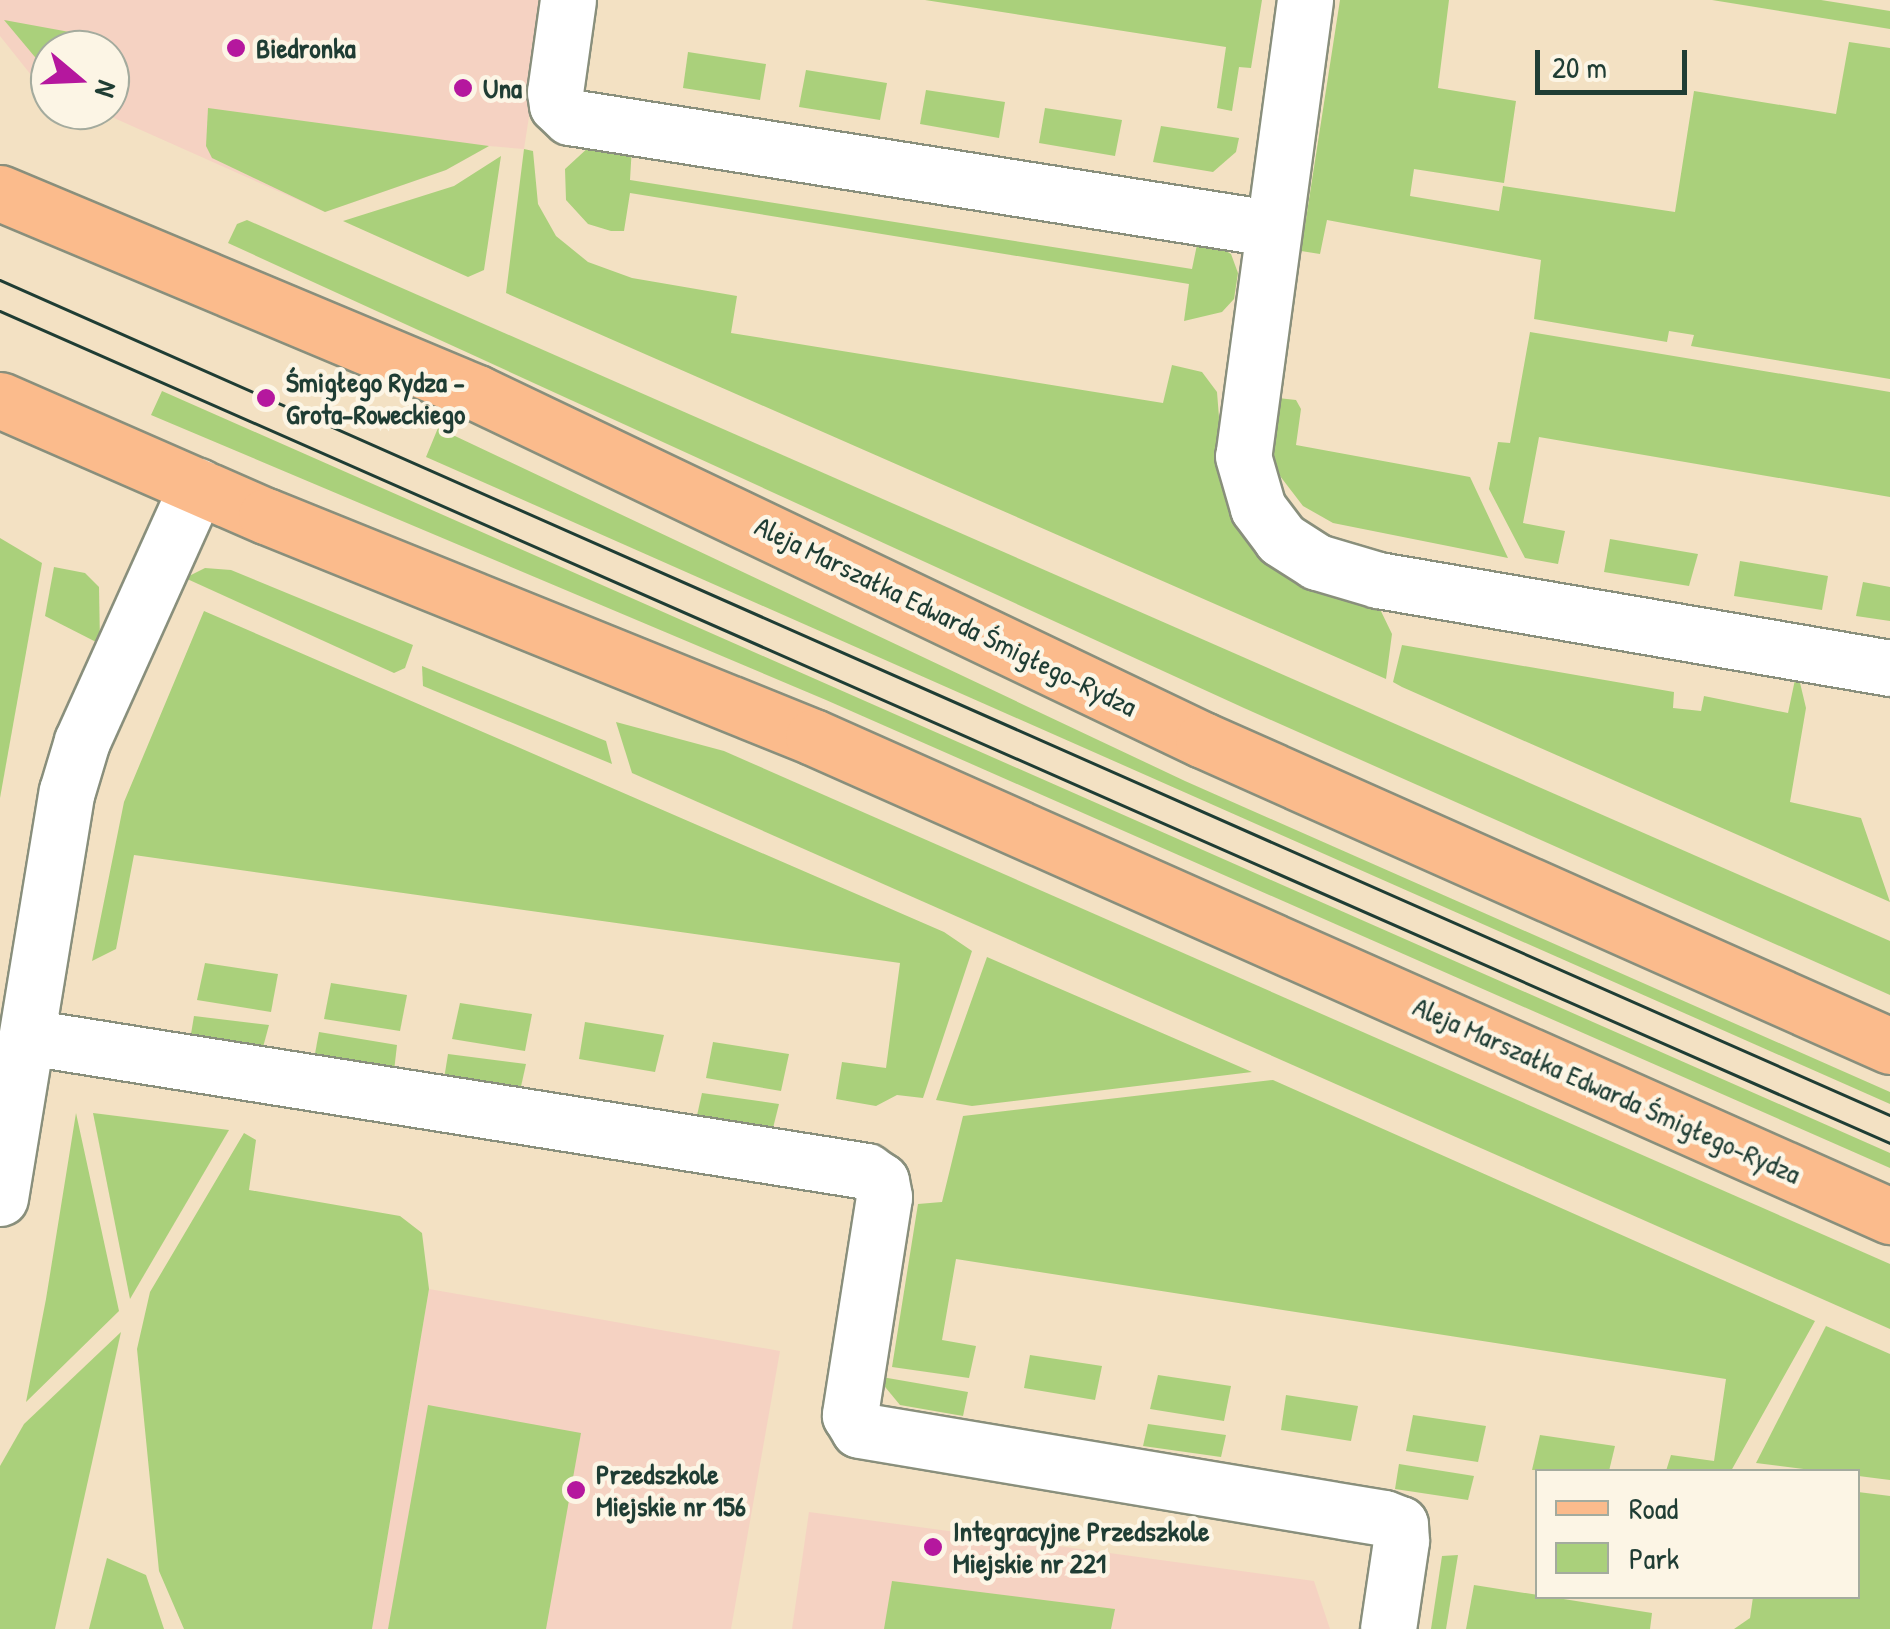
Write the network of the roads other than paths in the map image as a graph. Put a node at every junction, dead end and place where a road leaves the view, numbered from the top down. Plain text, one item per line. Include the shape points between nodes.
1 (568, 0) edge
2 (1305, 0) edge
3 (0, 193) edge
4 (1269, 228) junction
5 (0, 400) edge
6 (197, 486) junction
7 (1890, 668) edge
8 (28, 1037) junction
9 (1890, 1046) edge
10 (0, 1198) edge
11 (1890, 1216) edge
12 (1388, 1629) edge

1 - 4 street via 555,92 570,117
2 - 4 street
3 - 9 main road, Aleja Marszałka Edwarda Śmigłego-Rydza via 477,393 1204,740
4 - 7 street via 1243,456 1258,508 1281,539 1317,562 1378,580
5 - 6 main road, Aleja Marszałka Edwarda Śmigłego-Rydza
6 - 8 street via 82,741 57,838
6 - 11 main road, Aleja Marszałka Edwarda Śmigłego-Rydza via 813,737
8 - 10 street
8 - 12 street via 866,1170 881,1181 884,1197 850,1415 859,1430 1400,1524

